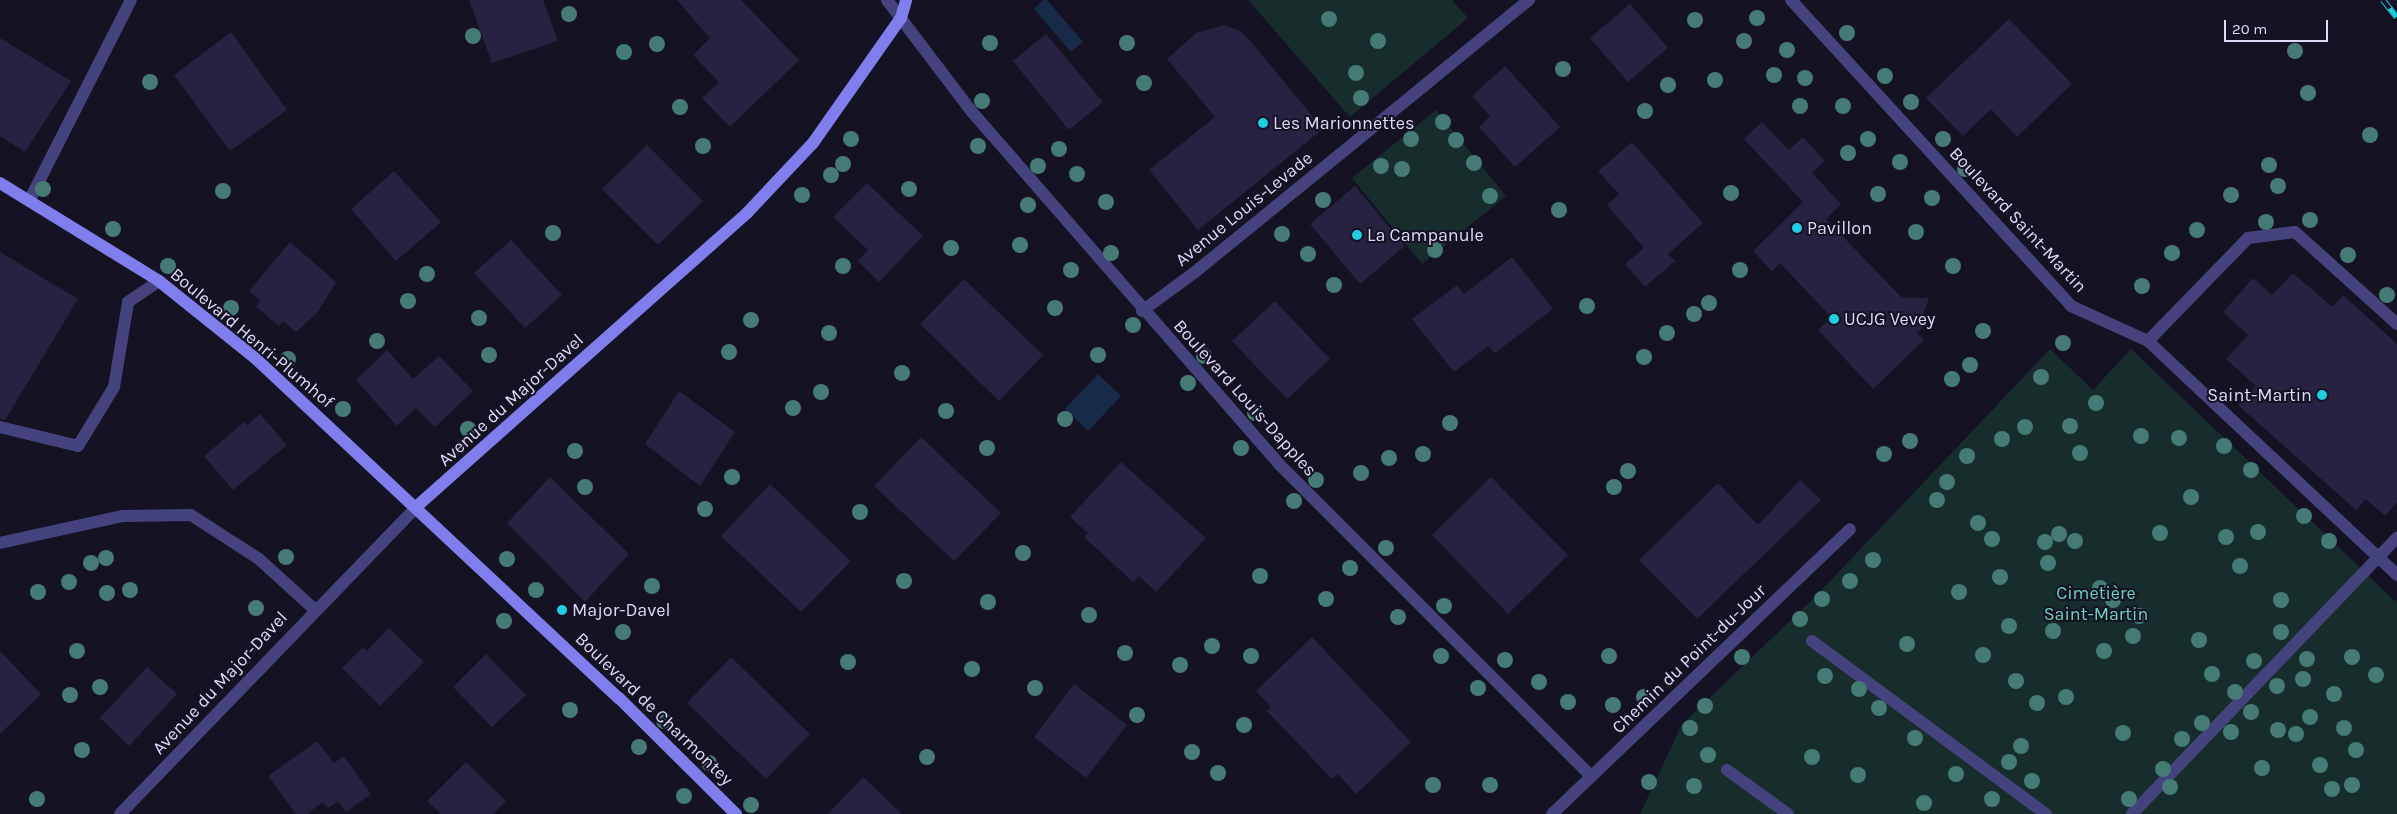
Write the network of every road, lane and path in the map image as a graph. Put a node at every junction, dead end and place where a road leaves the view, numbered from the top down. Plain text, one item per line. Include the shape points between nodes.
1 (131, 0) edge
2 (887, 0) edge
3 (906, 0) edge
4 (1529, 0) edge
5 (1791, 0) edge
6 (901, 18) junction
7 (0, 183) edge
8 (30, 201) junction
9 (159, 281) junction
10 (1142, 311) junction
11 (2397, 324) edge
12 (2148, 341) junction
13 (0, 427) edge
14 (416, 507) junction
15 (1850, 529) dead end
16 (2397, 538) edge
17 (0, 543) edge
18 (2378, 557) junction
19 (2397, 575) edge
20 (314, 609) junction
21 (1812, 641) dead end
22 (1727, 770) dead end
23 (1591, 776) junction
24 (120, 814) edge
25 (736, 814) edge
26 (1552, 814) edge
27 (1788, 814) edge
28 (2046, 814) edge
29 (2132, 814) edge

1 - 8 street
2 - 6 street, Boulevard Louis-Dapples
3 - 6 street, Avenue du Major-Davel
4 - 10 street, Avenue Louis-Levade via 1195,272
5 - 12 street, Boulevard Saint-Martin via 2071,306
6 - 10 street, Boulevard Louis-Dapples via 972,112
6 - 14 street, Avenue du Major-Davel via 813,143 747,213
7 - 8 street, Boulevard Henri-Plumhof
8 - 9 street, Boulevard Henri-Plumhof
9 - 13 street via 128,302 114,387 78,446
9 - 14 street, Boulevard Henri-Plumhof via 254,357
10 - 23 street, Boulevard Louis-Dapples via 1280,464
11 - 12 street via 2295,232 2248,238
12 - 18 street, Boulevard Saint-Martin
14 - 20 street, Avenue du Major-Davel
14 - 25 street, Boulevard de Charmontey
15 - 23 street, Chemin du Point-du-Jour
16 - 18 street
17 - 20 street via 123,516 190,515 259,559
18 - 19 street, Boulevard Saint-Martin
18 - 29 street
20 - 24 street, Avenue du Major-Davel
21 - 28 street
22 - 27 street
23 - 26 street, Chemin du Point-du-Jour

